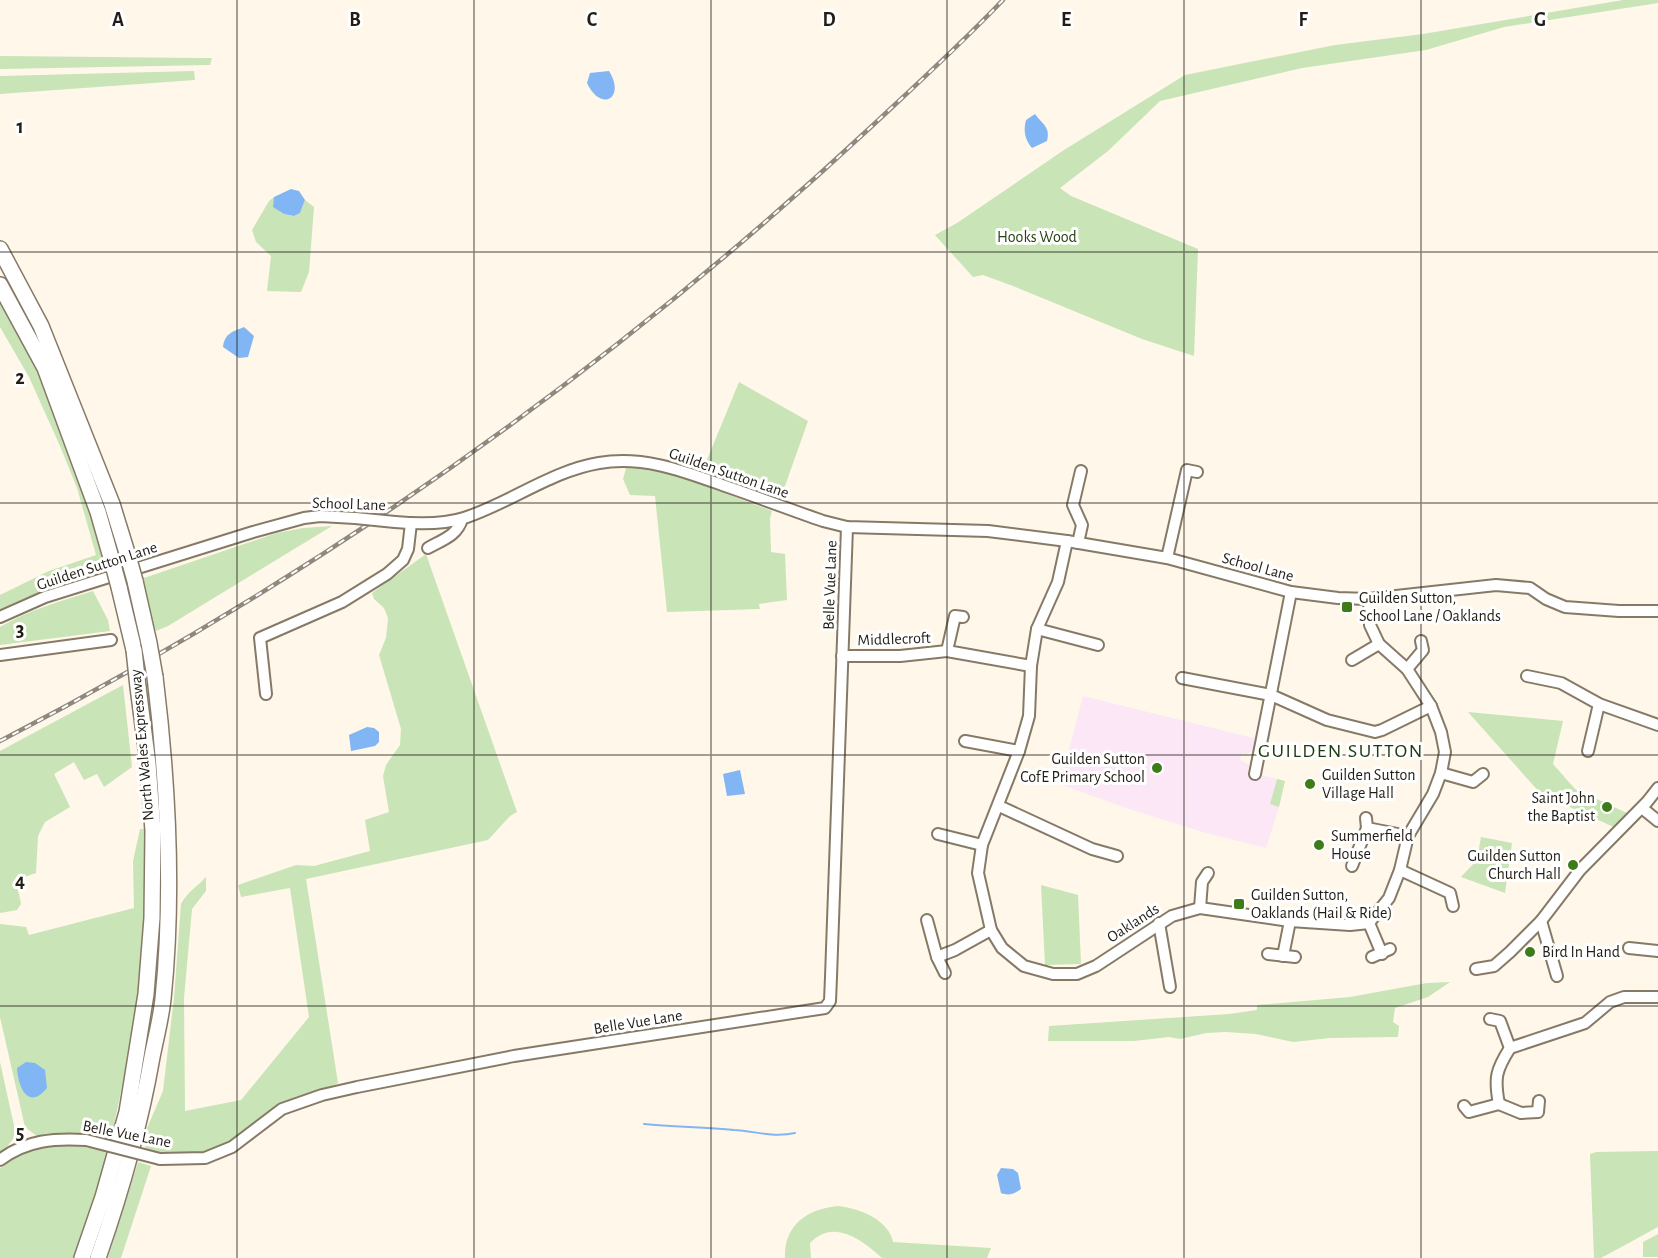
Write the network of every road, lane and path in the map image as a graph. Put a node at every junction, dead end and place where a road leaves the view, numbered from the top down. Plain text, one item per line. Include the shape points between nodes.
1 (0, 249) edge
2 (0, 285) edge
3 (600, 463) joint
4 (1081, 471) dead end
5 (1197, 472) dead end
6 (462, 519) junction
7 (411, 523) junction
8 (847, 527) junction
9 (1072, 542) junction
10 (204, 547) joint
11 (428, 548) dead end
12 (1167, 558) junction
13 (1291, 592) junction
14 (1369, 599) junction
15 (1658, 611) edge
16 (963, 617) dead end
17 (0, 618) edge
18 (1037, 629) junction
19 (111, 640) dead end
20 (1379, 644) junction
21 (1098, 645) dead end
22 (1425, 647) dead end
23 (947, 651) junction
24 (0, 655) edge
25 (1355, 655) dead end
26 (842, 656) junction
27 (1031, 666) junction
28 (1407, 669) junction
29 (1527, 676) dead end
30 (1182, 678) dead end
31 (266, 694) dead end
32 (1271, 695) junction
33 (1599, 704) junction
34 (1431, 706) junction
35 (1658, 725) edge
36 (972, 743) dead end
37 (1019, 751) junction
38 (1588, 751) dead end
39 (1441, 773) junction
40 (1255, 774) dead end
41 (1484, 774) dead end
42 (1658, 788) edge
43 (999, 806) junction
44 (1642, 808) junction
45 (1658, 821) edge
46 (945, 833) dead end
47 (1408, 836) junction
48 (982, 845) junction
49 (1117, 856) dead end
50 (1352, 866) dead end
51 (1400, 870) junction
52 (1203, 878) dead end
53 (1453, 906) dead end
54 (1200, 908) junction
55 (927, 920) dead end
56 (1290, 921) junction
57 (1541, 921) junction
58 (1159, 923) junction
59 (1369, 923) junction
60 (991, 930) junction
61 (1629, 948) dead end
62 (1658, 951) edge
63 (1381, 953) dead end
64 (1268, 954) dead end
65 (937, 957) junction
66 (1476, 969) dead end
67 (945, 974) dead end
68 (1557, 976) dead end
69 (1170, 987) dead end
70 (1658, 998) edge
71 (1499, 1018) dead end
72 (1510, 1048) junction
73 (1499, 1104) junction
74 (1541, 1110) dead end
75 (1469, 1124) dead end
76 (0, 1160) edge
77 (82, 1258) edge
78 (98, 1258) edge

1 - 78 highway, North Wales Expressway, bridge via 41,326 112,504 149,643 163,745 169,904 163,999 141,1116 118,1203
2 - 77 highway, North Wales Expressway, bridge via 45,369 98,512 134,650 148,764 153,831 146,994 126,1112
3 - 6 street, School Lane via 556,476
3 - 8 street, Guilden Sutton Lane via 646,461 677,469
4 - 9 street, Oaklands via 1081,491 1073,505 1082,525
5 - 12 street via 1187,470
6 - 7 street, School Lane
6 - 11 street, School Lane via 455,533
7 - 10 street, School Lane, bridge via 320,516
7 - 31 street via 403,560 387,574 342,602 260,638
8 - 9 street, School Lane via 988,531
8 - 26 street, Belle Vue Lane
9 - 12 street, School Lane
9 - 18 street, Oaklands
10 - 17 street, Guilden Sutton Lane via 55,594
12 - 13 street, School Lane
13 - 14 street, School Lane
13 - 32 street
14 - 15 street, School Lane via 1496,585 1530,588 1565,607
14 - 20 street via 1370,625
16 - 23 street, Middlecroft via 955,616
18 - 21 street
18 - 27 street, Oaklands
19 - 24 street
20 - 25 street
20 - 28 street
22 - 28 street
23 - 26 street, Middlecroft
23 - 27 street, Middlecroft
26 - 76 street, Belle Vue Lane, bridge via 830,1001 825,1008 514,1056 322,1095 282,1109 232,1147 205,1158 160,1159 86,1140 57,1138 29,1144
27 - 37 street, Oaklands via 1029,716
28 - 34 street
29 - 33 street via 1561,683
30 - 32 street
32 - 34 street via 1327,720 1375,732
32 - 40 street
33 - 35 street
33 - 38 street
34 - 39 street via 1445,752
36 - 37 street
37 - 43 street, Oaklands
39 - 41 street via 1474,786
39 - 47 street
42 - 44 street
43 - 48 street, Oaklands
43 - 49 street via 1092,849 1107,847
44 - 45 street
44 - 57 street via 1580,870
46 - 48 street
47 - 50 street via 1366,823
47 - 51 street
48 - 60 street, Oaklands via 978,873
51 - 53 street via 1450,893
51 - 59 street via 1389,898
52 - 54 street
54 - 56 street, Oaklands
54 - 58 street, Oaklands
55 - 65 street
56 - 59 street, Oaklands
56 - 64 street via 1289,957
57 - 66 street via 1494,966
57 - 68 street
58 - 60 street, Oaklands via 1096,966 1077,974 1053,974 1024,966 1002,948
58 - 69 street
59 - 63 street
60 - 65 street
61 - 62 street
65 - 67 street
70 - 72 street via 1624,997 1610,1002 1585,1023
71 - 72 street
72 - 73 street via 1497,1068
73 - 74 street via 1521,1113
73 - 75 street via 1466,1109

